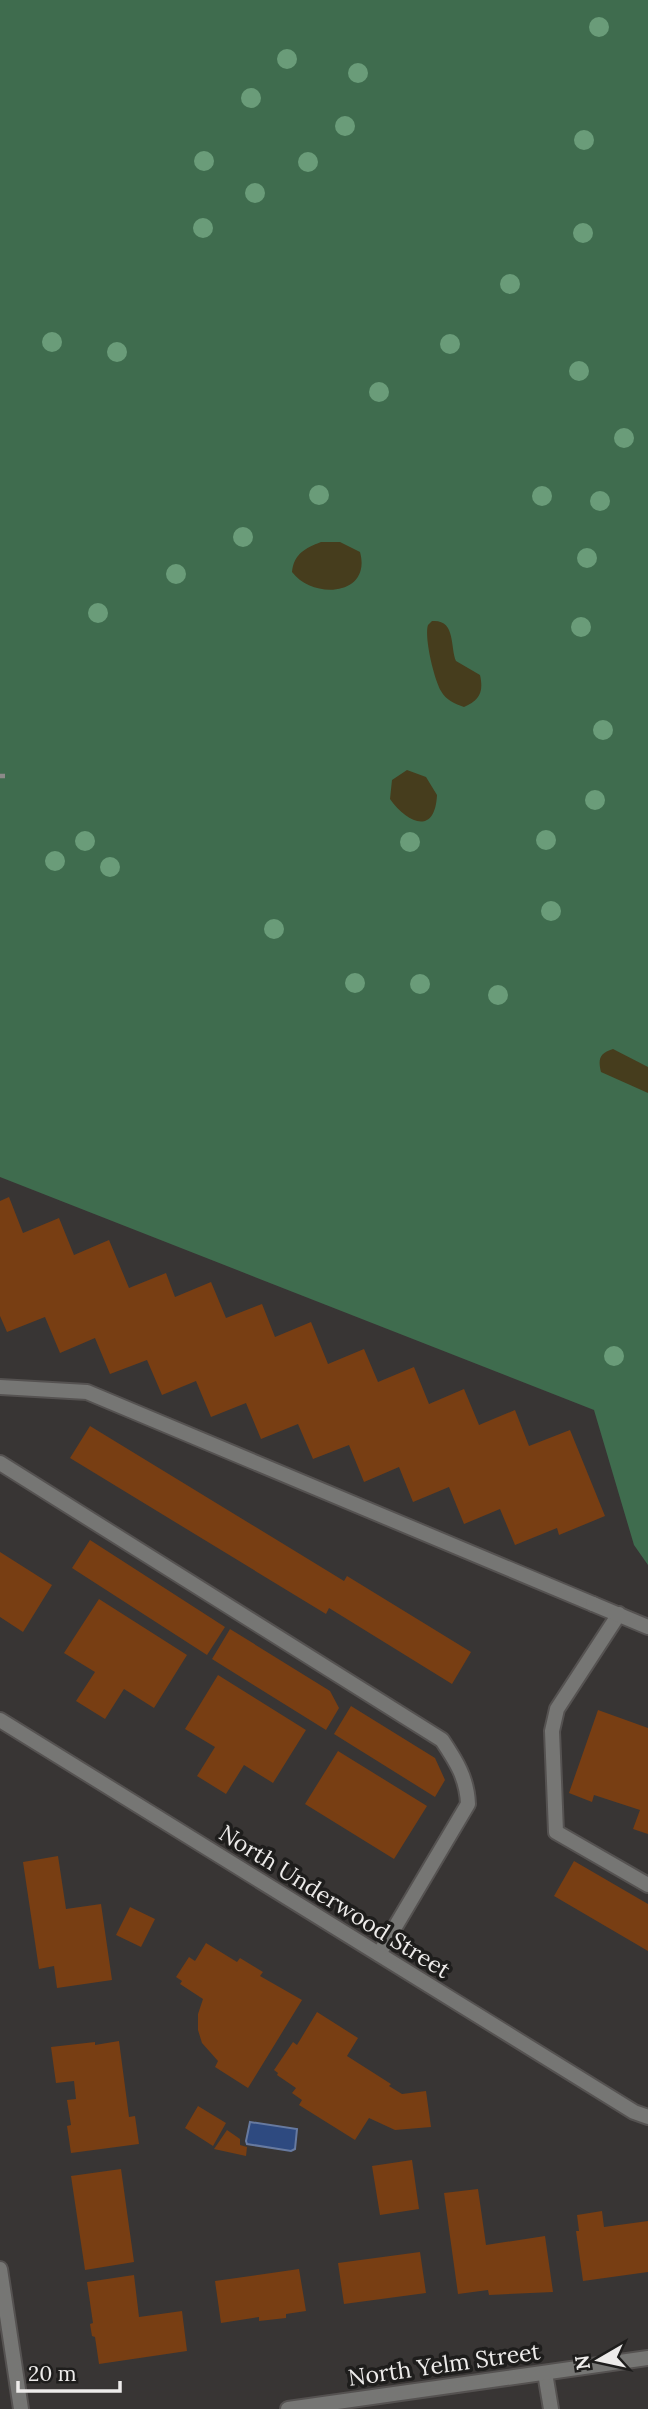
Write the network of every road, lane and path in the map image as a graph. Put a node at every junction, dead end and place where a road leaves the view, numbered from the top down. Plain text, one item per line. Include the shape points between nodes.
1 (0, 776) edge
2 (10, 776) dead end
3 (0, 1387) edge
4 (0, 1463) edge
5 (619, 1614) junction
6 (648, 1627) edge
7 (0, 1720) edge
8 (648, 1885) edge
9 (379, 1954) junction
10 (648, 2117) edge
11 (0, 2269) edge
12 (648, 2358) edge
13 (545, 2373) junction
14 (20, 2409) edge
15 (288, 2409) edge
16 (551, 2409) edge

1 - 2 path
3 - 5 street via 87,1392
4 - 9 street via 442,1740 460,1767 468,1804
5 - 6 street
5 - 8 street via 557,1709 552,1731 556,1832
7 - 9 street, North Underwood Street
9 - 10 street, North Underwood Street
11 - 14 street
12 - 13 street, North Yelm Street
13 - 15 street, North Yelm Street
13 - 16 street

